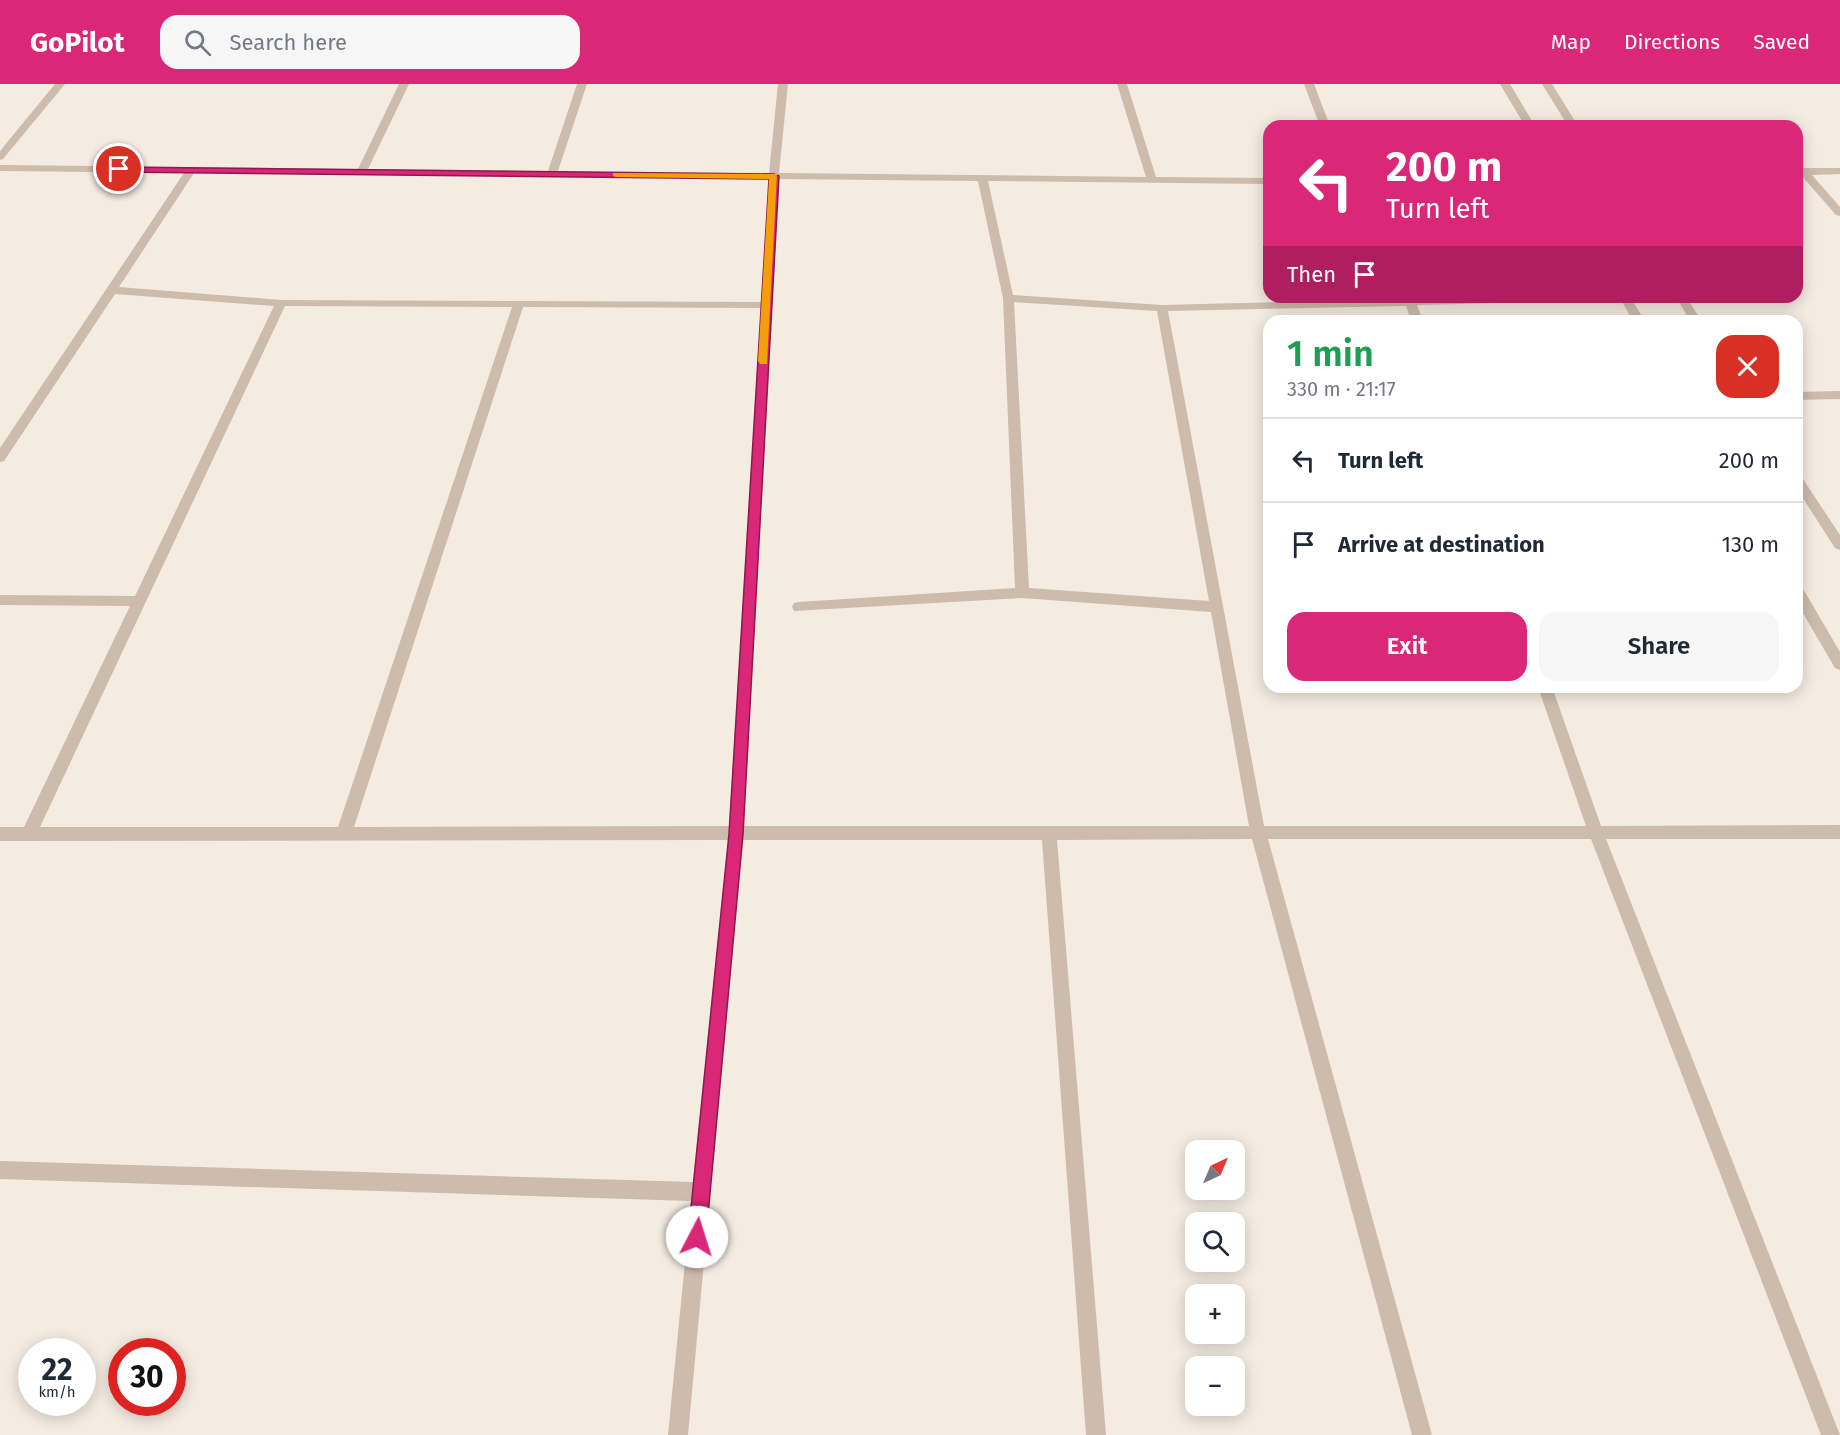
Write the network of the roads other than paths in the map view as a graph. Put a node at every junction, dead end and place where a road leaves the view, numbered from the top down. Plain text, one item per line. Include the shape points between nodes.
1 (60, 84) edge
2 (404, 84) edge
3 (582, 84) edge
4 (783, 84) edge
5 (1122, 84) edge
6 (1308, 84) edge
7 (1505, 84) edge
8 (1547, 84) edge
9 (1323, 120) edge
10 (1526, 120) edge
11 (1570, 120) edge
12 (0, 157) edge
13 (0, 168) edge
14 (191, 170) junction
15 (1840, 171) edge
16 (361, 172) junction
17 (1803, 172) edge
18 (552, 174) junction
19 (1803, 175) edge
20 (774, 176) junction
21 (982, 177) junction
22 (1151, 178) junction
23 (1263, 181) edge
24 (1840, 213) edge
25 (111, 290) junction
26 (1008, 298) junction
27 (281, 303) junction
28 (1411, 303) joint
29 (519, 304) junction
30 (767, 305) junction
31 (1162, 308) junction
32 (1415, 315) edge
33 (1840, 395) edge
34 (1803, 396) edge
35 (0, 458) edge
36 (1803, 488) edge
37 (1840, 545) edge
38 (1023, 593) junction
39 (0, 600) edge
40 (140, 601) junction
41 (1803, 601) edge
42 (799, 607) dead end
43 (1217, 607) junction
44 (1840, 664) edge
45 (1547, 693) edge
46 (1840, 832) edge
47 (1049, 833) junction
48 (1258, 833) junction
49 (1596, 833) junction
50 (0, 834) edge
51 (29, 834) junction
52 (344, 834) junction
53 (736, 834) junction
54 (0, 1170) edge
55 (701, 1192) junction
56 (678, 1435) edge
57 (1096, 1435) edge
58 (1422, 1435) edge
59 (1831, 1435) edge

1 - 12 street
2 - 16 street
3 - 18 street
4 - 20 street
5 - 22 street
6 - 9 street
7 - 10 street
8 - 11 street
13 - 14 street
14 - 16 street
14 - 25 street
15 - 17 street
16 - 18 street
18 - 20 street
19 - 24 street
20 - 21 street
20 - 30 street
21 - 22 street
21 - 26 street
22 - 23 street
25 - 27 street
25 - 35 street
26 - 31 street
26 - 38 street
27 - 29 street
27 - 40 street
28 - 31 street
28 - 32 street
29 - 30 street
29 - 52 street
30 - 53 street
31 - 43 street
33 - 34 street
36 - 37 street
38 - 42 street
38 - 43 street
39 - 40 street
40 - 51 street
41 - 44 street
43 - 48 street
45 - 49 street
46 - 49 street
47 - 48 street
47 - 53 street
47 - 57 street
48 - 49 street
48 - 58 street
49 - 59 street
50 - 51 street
51 - 52 street
52 - 53 street
53 - 55 street
54 - 55 street
55 - 56 street

